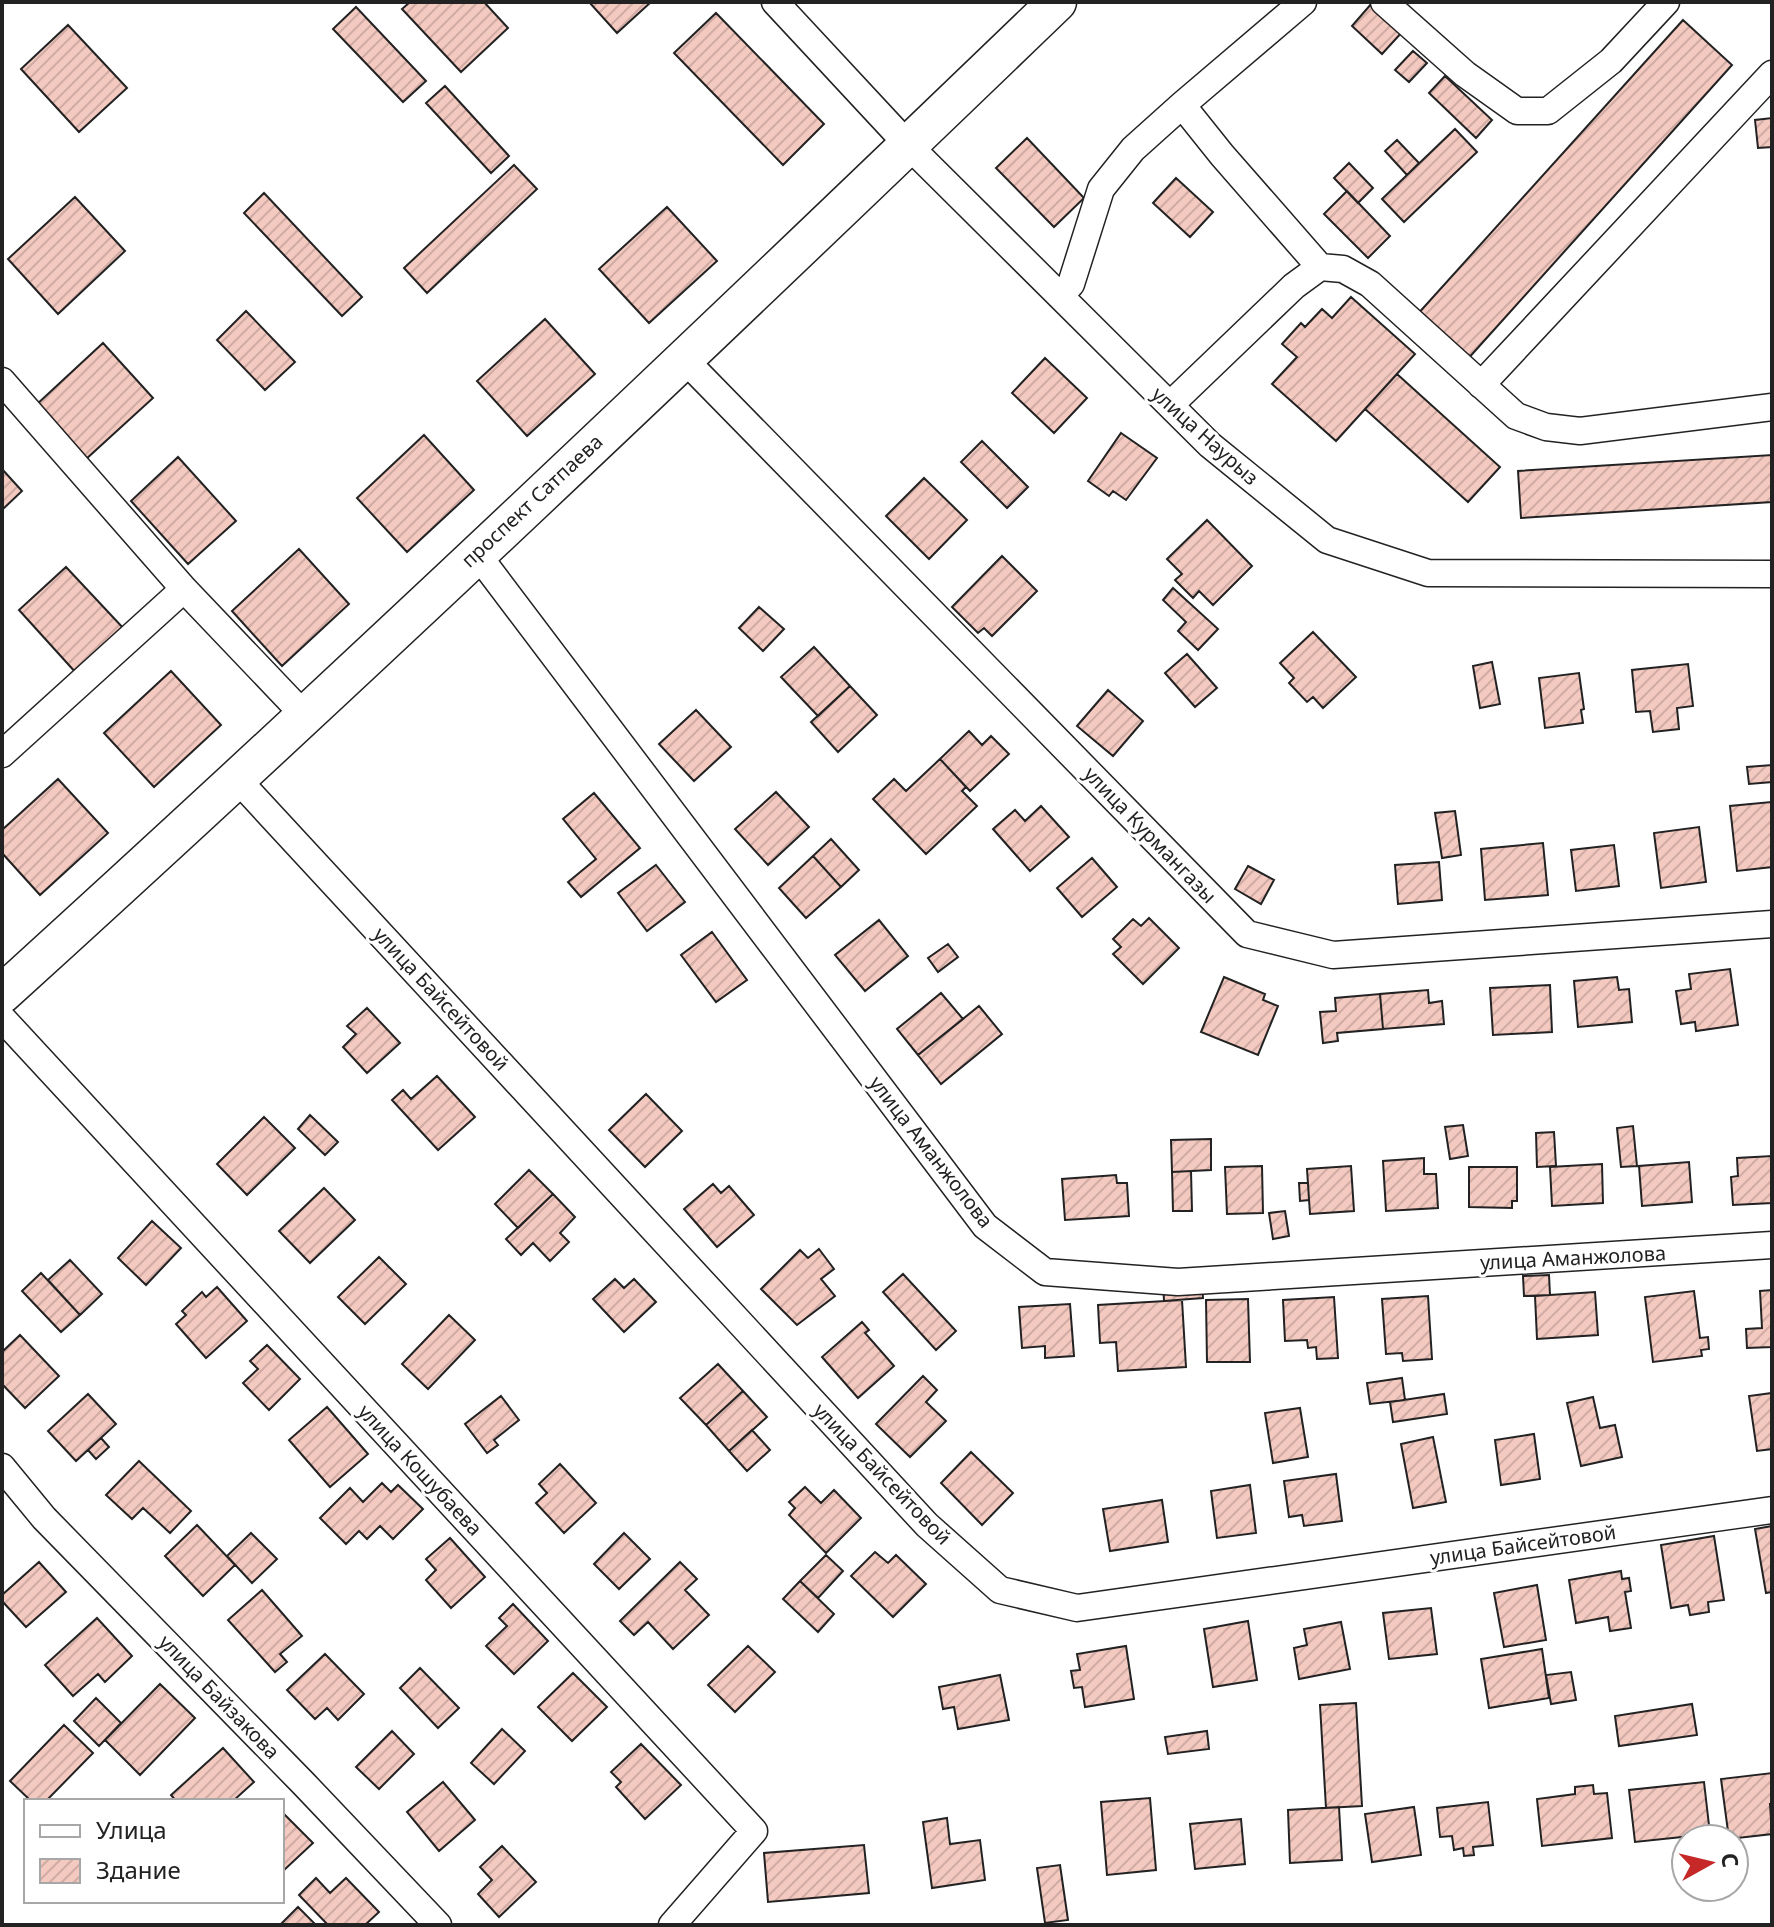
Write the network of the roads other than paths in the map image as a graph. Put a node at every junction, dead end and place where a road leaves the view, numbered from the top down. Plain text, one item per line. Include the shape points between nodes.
1 (775, 2) edge
2 (1057, 2) edge
3 (1303, 2) edge
4 (1384, 2) edge
5 (1666, 2) edge
6 (1772, 74) edge
7 (1182, 105) junction
8 (908, 145) junction
9 (1320, 267) junction
10 (1060, 296) junction
11 (683, 358) junction
12 (2, 381) edge
13 (1481, 385) junction
14 (1170, 405) junction
15 (1772, 407) edge
16 (477, 554) junction
17 (1772, 574) edge
18 (184, 589) junction
19 (305, 716) junction
20 (2, 754) edge
21 (238, 780) junction
22 (1772, 924) edge
23 (2, 994) edge
24 (2, 1018) edge
25 (1772, 1245) edge
26 (2, 1467) edge
27 (1772, 1510) edge
28 (438, 1925) edge
29 (672, 1925) edge

1 - 8 street, улица Наурыз
2 - 8 street, проспект Сатпаева
3 - 7 street
4 - 5 street via 1465,74 1517,111 1548,111 1611,61
6 - 13 street
7 - 9 street
7 - 10 street via 1133,149 1101,189 1071,284
8 - 10 street, улица Наурыз
8 - 11 street, проспект Сатпаева
9 - 13 street via 1343,269 1370,284
9 - 14 street
10 - 14 street, улица Наурыз
11 - 16 street, проспект Сатпаева
11 - 22 street, улица Курмангазы via 1247,934 1333,955
12 - 18 street
13 - 15 street via 1516,416 1580,431
14 - 17 street, улица Наурыз via 1210,445 1327,540 1428,573
16 - 19 street, проспект Сатпаева
16 - 25 street, улица Аманжолова via 985,1226 1045,1272 1178,1282
18 - 19 street
18 - 20 street
19 - 21 street, проспект Сатпаева
21 - 23 street, проспект Сатпаева
21 - 27 street, улица Байсейтовой via 927,1525 1000,1590 1077,1608
24 - 29 street, улица Кошубаева via 754,1831
26 - 28 street, улица Байзакова via 44,1518

